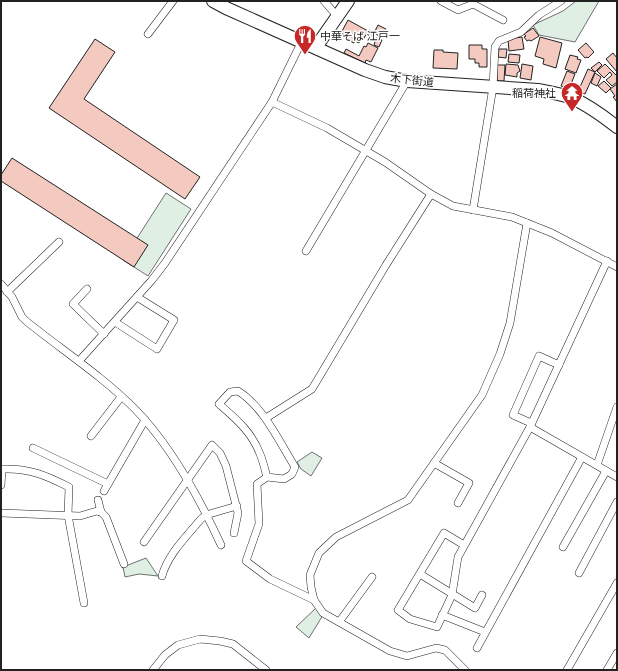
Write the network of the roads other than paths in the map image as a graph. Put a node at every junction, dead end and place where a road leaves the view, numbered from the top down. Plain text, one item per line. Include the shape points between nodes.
1 (173, 1) edge
2 (214, 1) edge
3 (324, 1) edge
4 (348, 1) edge
5 (441, 1) edge
6 (561, 1) edge
7 (338, 16) junction
8 (503, 20) dead end
9 (148, 34) dead end
10 (302, 41) junction
11 (316, 47) junction
12 (407, 81) junction
13 (493, 87) junction
14 (272, 102) junction
15 (617, 127) edge
16 (366, 151) junction
17 (431, 194) junction
18 (473, 210) junction
19 (527, 222) junction
20 (59, 242) dead end
21 (306, 252) dead end
22 (607, 261) junction
23 (617, 267) edge
24 (1, 284) edge
25 (87, 288) dead end
26 (7, 292) junction
27 (137, 297) junction
28 (114, 322) junction
29 (104, 334) junction
30 (79, 361) junction
31 (559, 365) junction
32 (121, 397) junction
33 (617, 407) edge
34 (266, 418) junction
35 (145, 420) junction
36 (530, 425) junction
37 (91, 436) dead end
38 (33, 448) dead end
39 (582, 457) junction
40 (434, 463) junction
41 (598, 465) junction
42 (606, 471) junction
43 (617, 477) edge
44 (267, 478) junction
45 (188, 481) junction
46 (108, 484) junction
47 (1, 485) edge
48 (104, 491) dead end
49 (98, 500) dead end
50 (617, 502) edge
51 (458, 504) dead end
52 (236, 506) junction
53 (101, 512) junction
54 (1, 513) edge
55 (68, 515) junction
56 (206, 515) junction
57 (234, 533) dead end
58 (144, 542) dead end
59 (221, 545) dead end
60 (464, 545) junction
61 (563, 547) dead end
62 (124, 564) dead end
63 (579, 573) dead end
64 (420, 574) junction
65 (162, 576) dead end
66 (372, 577) dead end
67 (617, 583) edge
68 (452, 595) junction
69 (482, 595) dead end
70 (314, 600) junction
71 (84, 602) dead end
72 (442, 615) junction
73 (339, 622) junction
74 (485, 632) junction
75 (477, 648) dead end
76 (617, 653) edge
77 (153, 670) edge
78 (266, 670) edge
79 (465, 670) edge
80 (567, 670) edge
81 (607, 670) edge

1 - 9 street
2 - 10 main road, 木下街道
3 - 7 street
4 - 7 main road
5 - 8 street via 458,10 473,4
6 - 13 street via 539,15 521,32 499,41 495,47
7 - 11 main road
10 - 11 main road, 木下街道
10 - 14 street
11 - 12 main road, 木下街道 via 375,74
12 - 13 main road, 木下街道
12 - 16 street
13 - 15 main road, 木下街道 via 538,90 571,98
13 - 18 street
14 - 16 street via 327,128
14 - 27 street via 165,263
16 - 17 street
16 - 21 street
17 - 18 street via 453,206
17 - 34 street via 312,389
18 - 19 street
19 - 22 street
19 - 40 street via 510,323 500,354 482,395
20 - 26 street
22 - 23 street
22 - 31 street
24 - 26 street
25 - 29 street via 73,304
26 - 30 street via 26,321
27 - 28 street
27 - 28 street via 174,320 157,349
28 - 29 street
29 - 30 street
30 - 32 street
31 - 36 street
31 - 36 street via 539,356 513,415
32 - 35 street
32 - 37 street
33 - 41 street
34 - 44 street via 295,467 292,474 284,480
34 - 44 street via 238,391 230,392 218,404 251,436 260,452
35 - 45 street
35 - 46 street
36 - 39 street
36 - 60 street
38 - 46 street
39 - 41 street
39 - 74 street
40 - 51 street via 469,483
40 - 70 street via 408,500 336,537 319,553 310,575
41 - 42 street
42 - 43 street
42 - 61 street
44 - 70 street via 257,484 259,524 246,561 270,579
45 - 52 street via 212,445 220,453 226,466
45 - 56 street
45 - 58 street
46 - 48 street
47 - 55 street via 2,469 41,473 69,487
49 - 53 street
50 - 63 street
52 - 56 street
52 - 57 street via 238,512
53 - 55 street via 80,516
53 - 62 street via 106,517
54 - 55 street
55 - 71 street
56 - 59 street
56 - 65 street via 170,558
60 - 64 street via 444,534
60 - 68 street via 458,556
64 - 68 street
64 - 72 street via 398,610 410,619 437,627
66 - 73 street
67 - 80 street
68 - 69 street via 475,608
68 - 72 street
70 - 73 street via 323,613
72 - 74 street
73 - 79 street via 390,651 407,656 436,648 445,650
74 - 75 street
76 - 81 street
77 - 78 street via 165,655 178,645 200,639 233,644

